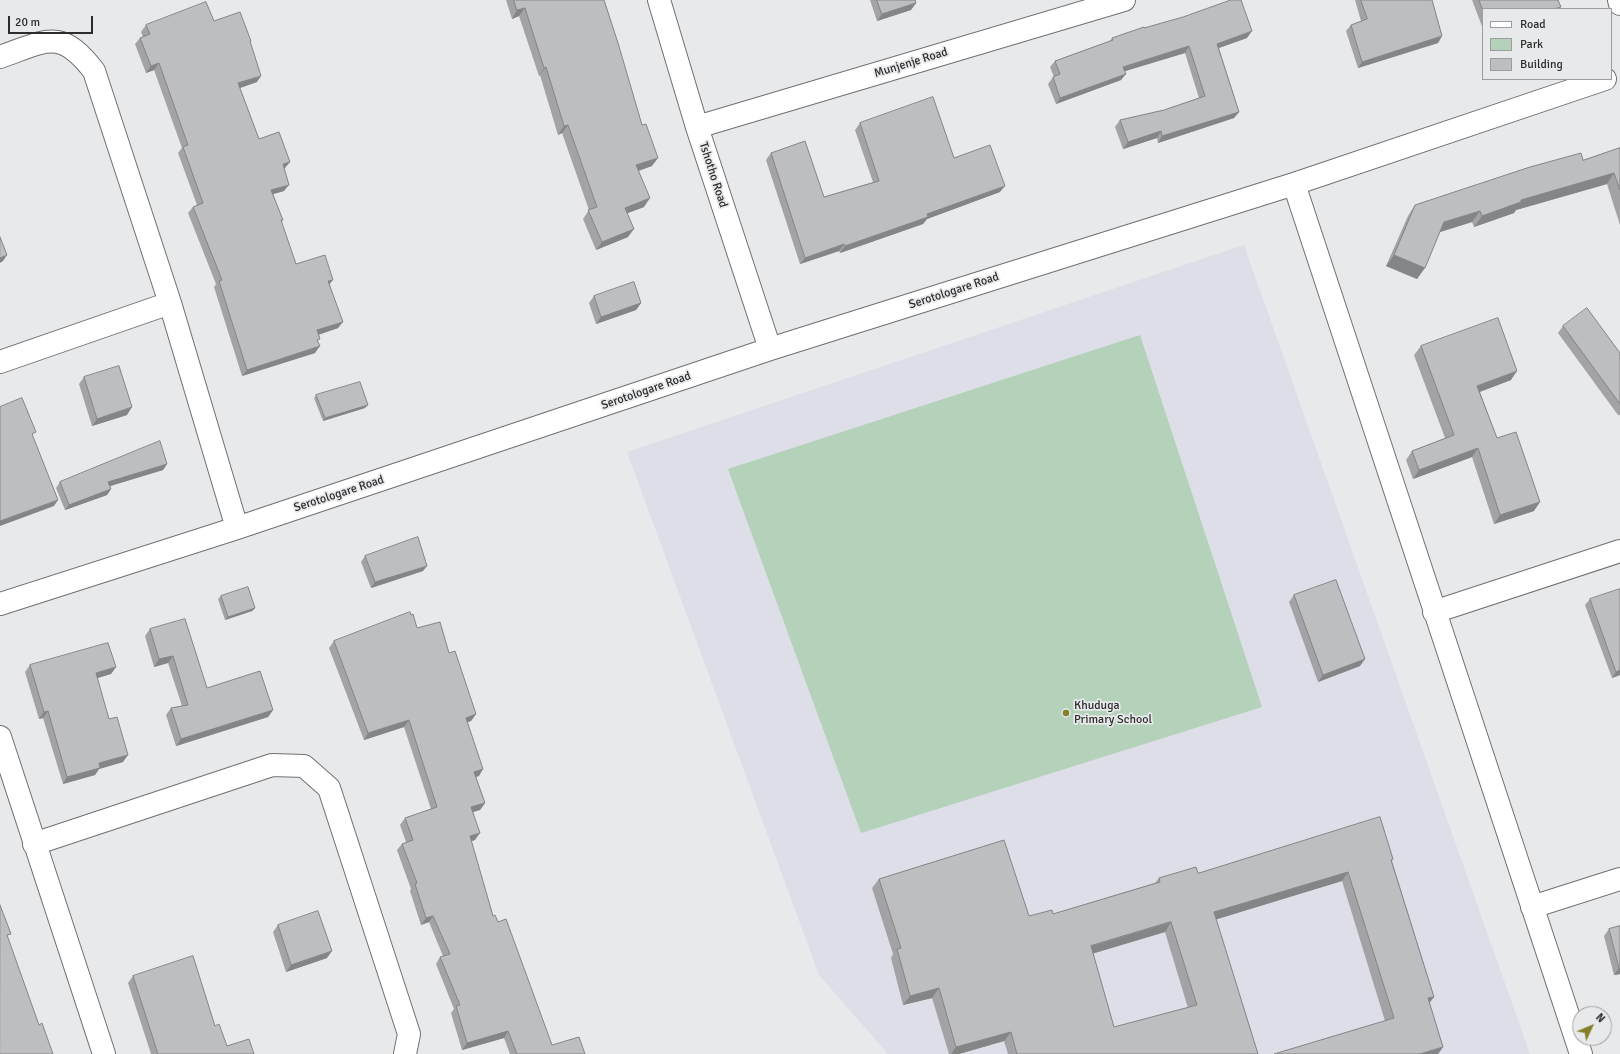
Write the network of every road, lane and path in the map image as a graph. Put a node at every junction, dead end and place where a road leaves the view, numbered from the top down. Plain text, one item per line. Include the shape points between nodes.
1 (659, 0) edge
2 (1124, 0) edge
3 (1619, 0) edge
4 (1620, 4) edge
5 (0, 57) edge
6 (1602, 80) edge
7 (697, 127) junction
8 (1294, 184) junction
9 (170, 303) junction
10 (770, 349) junction
11 (0, 362) edge
12 (238, 528) junction
13 (1620, 551) edge
14 (0, 604) edge
15 (1434, 612) junction
16 (0, 737) edge
17 (34, 844) junction
18 (1620, 879) edge
19 (1532, 907) junction
20 (104, 1054) edge
21 (405, 1054) edge
22 (1581, 1054) edge

1 - 7 street, Tshotho Road
2 - 7 street, Munjenje Road
3 - 4 street
5 - 9 street via 48,41 65,43 81,54 94,71
6 - 8 street, Serotologare Road
7 - 10 street, Tshotho Road
8 - 10 street, Serotologare Road
8 - 15 street
9 - 11 street
9 - 12 street
10 - 12 street, Serotologare Road
12 - 14 street, Serotologare Road
13 - 15 street
15 - 19 street
16 - 17 street
17 - 20 street
17 - 21 street via 272,765 304,766 329,788 409,1034
18 - 19 street
19 - 22 street

